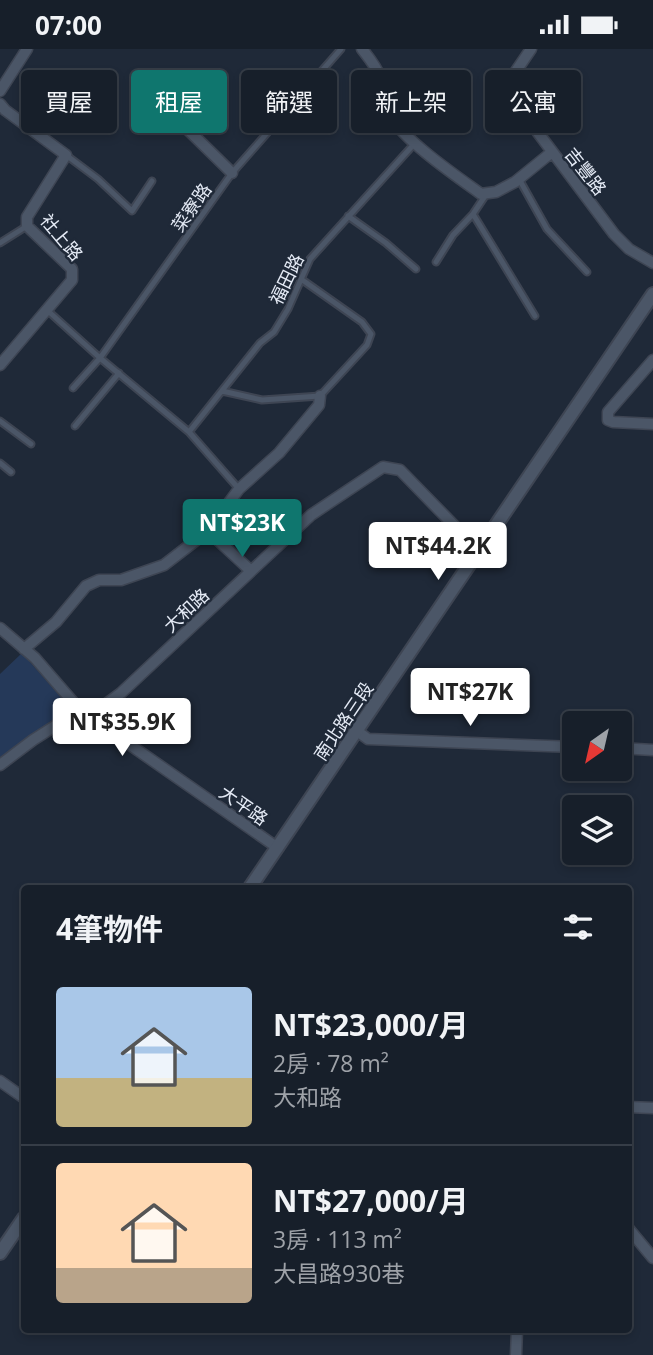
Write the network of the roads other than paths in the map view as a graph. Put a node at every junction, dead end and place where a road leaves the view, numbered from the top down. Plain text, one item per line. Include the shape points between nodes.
1 (27, 49) edge
2 (341, 49) edge
3 (362, 49) edge
4 (531, 49) edge
5 (3, 78) edge
6 (0, 91) edge
7 (0, 104) edge
8 (191, 133) edge
9 (415, 143) junction
10 (552, 152) junction
11 (66, 156) junction
12 (232, 173) junction
13 (519, 179) junction
14 (152, 181) dead end
15 (487, 193) junction
16 (473, 214) junction
17 (348, 216) junction
18 (27, 226) junction
19 (0, 243) edge
20 (436, 262) dead end
21 (653, 263) edge
22 (416, 269) dead end
23 (587, 272) dead end
24 (301, 279) junction
25 (653, 294) edge
26 (47, 310) junction
27 (535, 316) dead end
28 (100, 358) junction
29 (653, 360) edge
30 (0, 365) edge
31 (119, 373) junction
32 (73, 388) dead end
33 (222, 391) junction
34 (320, 395) junction
35 (0, 421) edge
36 (653, 423) edge
37 (75, 426) dead end
38 (189, 432) junction
39 (31, 445) dead end
40 (0, 463) edge
41 (11, 472) dead end
42 (239, 489) junction
43 (208, 531) junction
44 (479, 551) junction
45 (251, 571) junction
46 (0, 628) edge
47 (24, 649) junction
48 (80, 710) junction
49 (357, 730) junction
50 (562, 747) edge
51 (632, 749) edge
52 (653, 750) edge
53 (0, 765) edge
54 (278, 848) junction
55 (252, 885) edge
56 (0, 1080) edge
57 (21, 1096) edge
58 (632, 1107) edge
59 (653, 1108) edge
60 (21, 1222) edge
61 (632, 1234) edge
62 (0, 1253) edge
63 (653, 1258) edge
64 (517, 1333) edge
65 (516, 1355) edge

1 - 5 street
2 - 12 lane, 菜寮路
3 - 9 street via 380,77 394,121
4 - 10 street, 吉豐路 via 510,86 518,106
5 - 6 street
7 - 11 street
8 - 12 street
9 - 15 street via 481,194
9 - 17 lane, 福田路
10 - 13 street
10 - 21 street, 吉豐路 via 614,234
11 - 14 lane via 132,211
11 - 18 street, 社上路 via 27,217
12 - 28 lane, 菜寮路
13 - 15 street via 496,193
13 - 23 lane via 547,229
15 - 16 lane
16 - 20 lane
16 - 27 lane
17 - 22 lane
17 - 24 lane, 福田路 via 310,259
18 - 19 lane
18 - 26 street, 社上路 via 72,269 72,280
24 - 33 lane, 福田路 via 274,331
24 - 34 lane via 362,322 371,334 367,345
25 - 44 street, 南北路三段
26 - 28 lane
26 - 30 street, 社上路
28 - 31 lane
28 - 32 lane, 菜寮路
29 - 36 street via 608,412 608,420
31 - 37 lane
31 - 38 lane
33 - 34 lane via 262,400
33 - 38 lane, 福田路
34 - 42 street via 319,405 279,453
35 - 39 lane
38 - 42 lane
40 - 41 lane
42 - 43 street
43 - 45 street
43 - 47 street via 164,565 86,586 56,622
44 - 45 street, 大和路 via 400,470 383,467 311,515
44 - 49 street, 南北路三段
45 - 48 street, 大和路 via 121,693 102,707
46 - 47 street, 大平路
47 - 48 street, 大平路
48 - 53 street, 大和路
48 - 54 street, 大平路
49 - 50 street via 368,739
49 - 54 street, 南北路三段
51 - 52 street
54 - 55 street, 南北路三段
56 - 57 street
58 - 59 street
60 - 62 street
61 - 63 street
64 - 65 street

